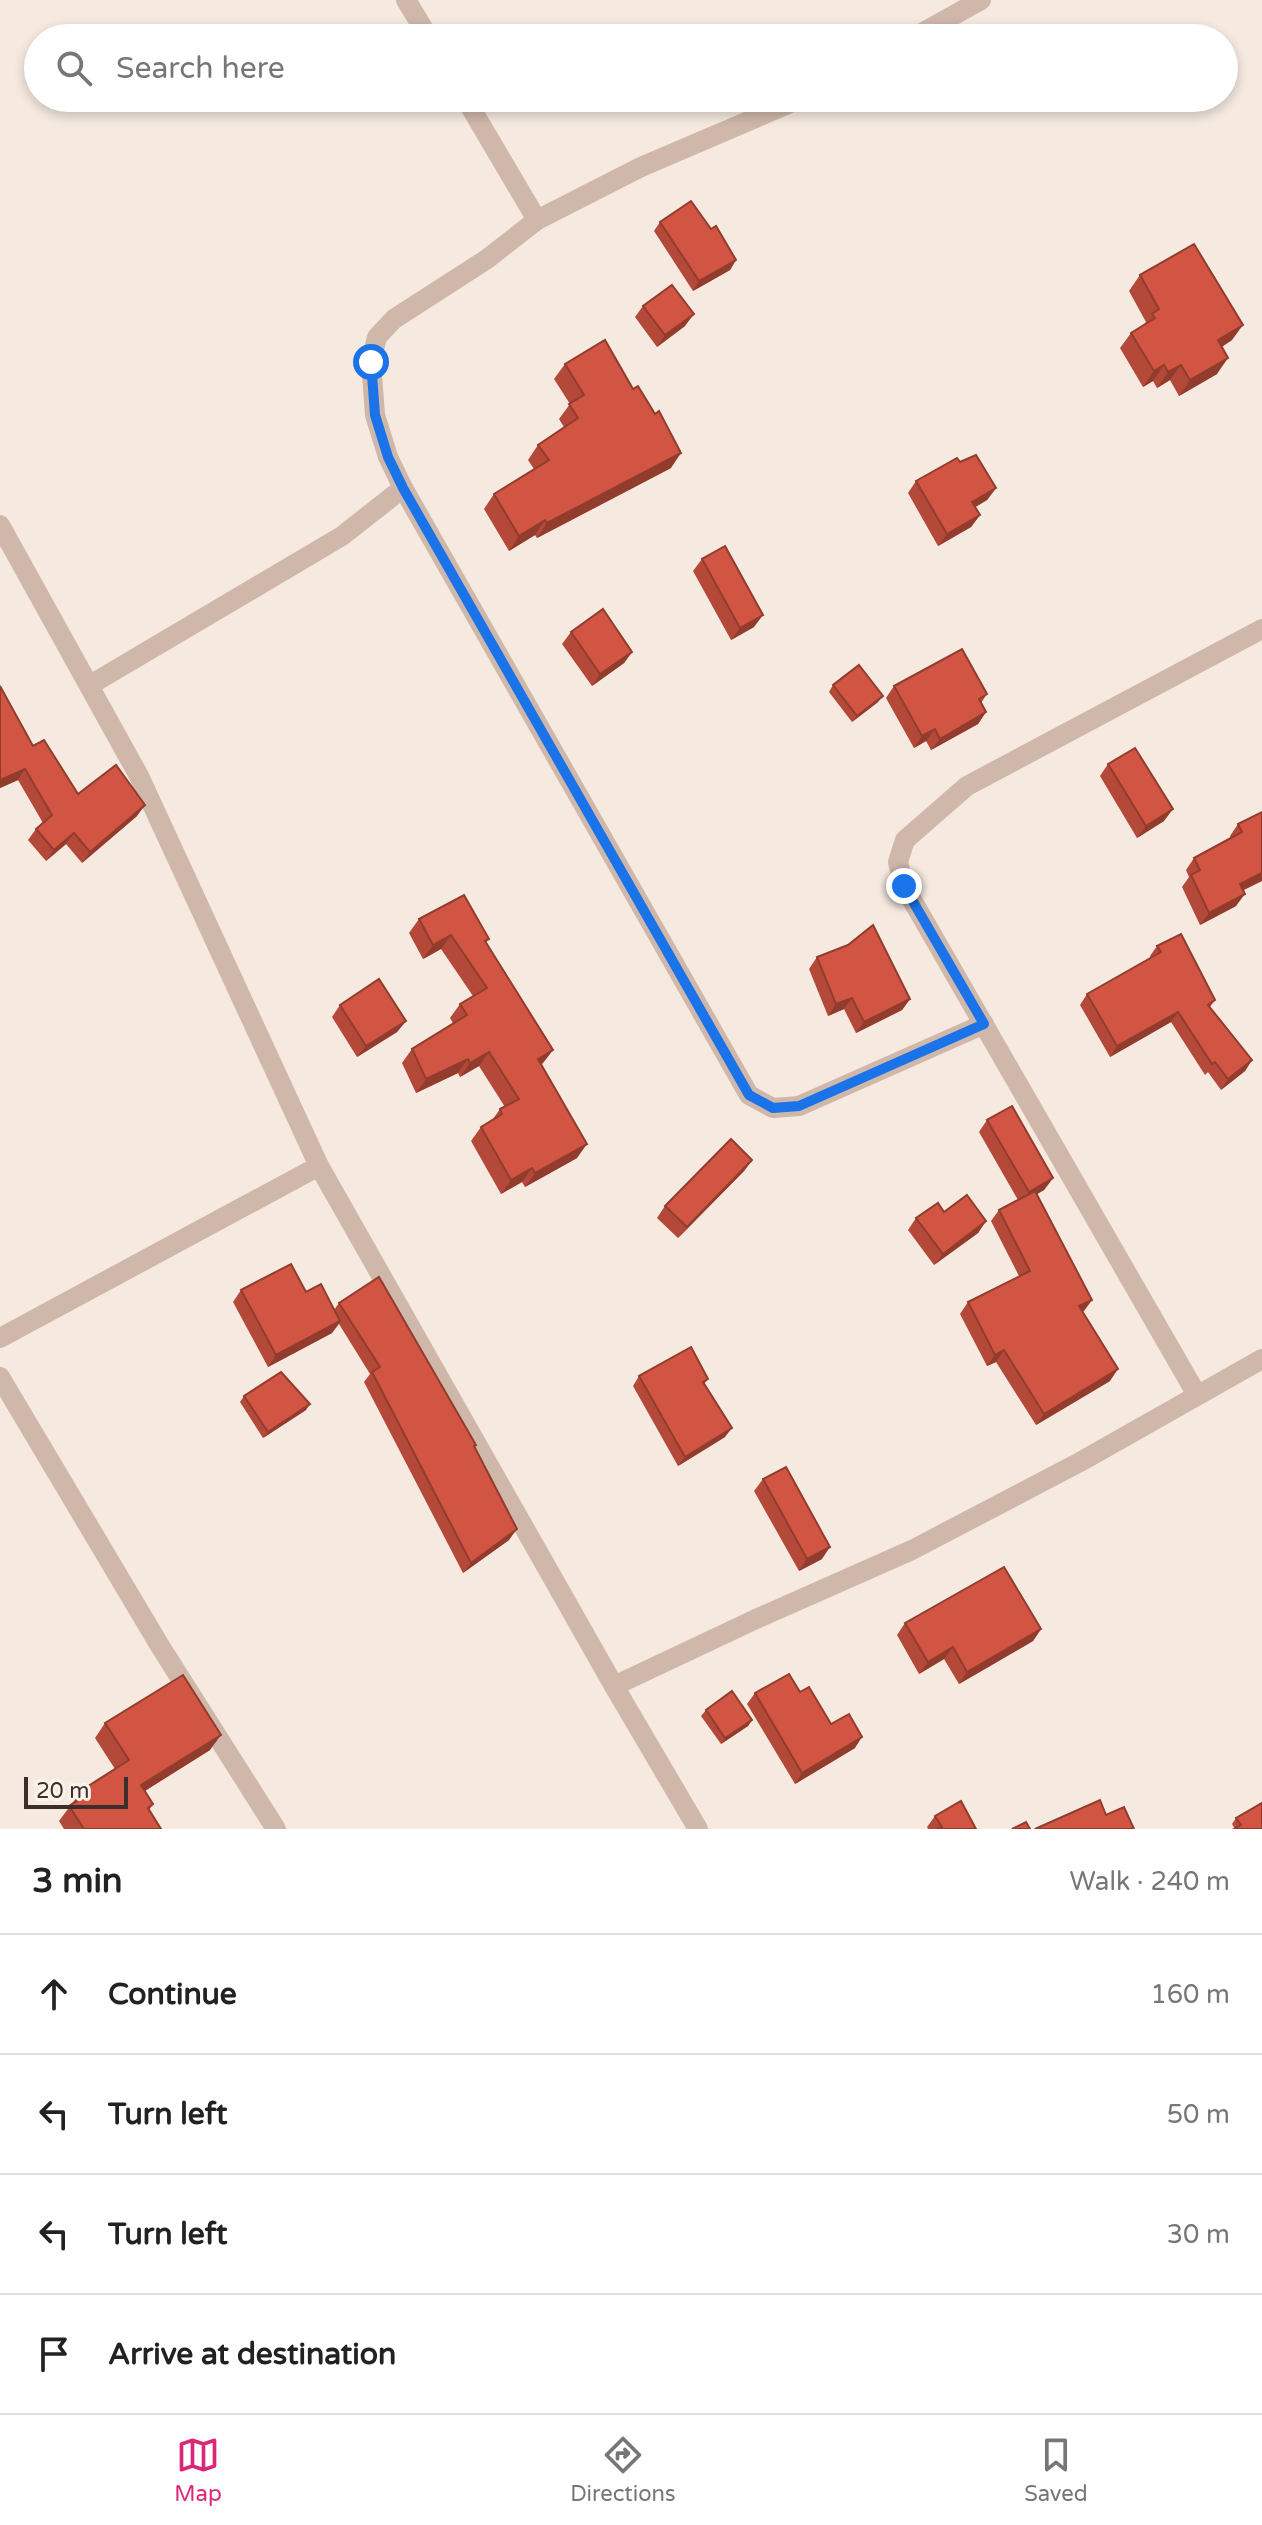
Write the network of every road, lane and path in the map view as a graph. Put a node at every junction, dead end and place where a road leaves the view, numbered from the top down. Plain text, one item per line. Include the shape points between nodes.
1 (406, 0) edge
2 (981, 0) edge
3 (421, 24) edge
4 (938, 24) edge
5 (473, 112) edge
6 (769, 112) edge
7 (537, 220) junction
8 (403, 488) junction
9 (0, 525) edge
10 (1262, 629) edge
11 (90, 685) junction
12 (984, 1024) junction
13 (319, 1166) junction
14 (0, 1338) edge
15 (1262, 1359) edge
16 (0, 1377) edge
17 (1197, 1395) junction
18 (614, 1686) junction
19 (276, 1829) edge
20 (698, 1829) edge

1 - 3 street
2 - 4 street
5 - 7 street
6 - 7 street via 641,167
7 - 8 street via 394,319 377,337 371,362 375,415
8 - 11 street via 342,536
8 - 12 street via 749,1095 773,1108 799,1106
9 - 11 street
10 - 12 street via 967,786 905,840 898,862 904,886
11 - 13 street via 139,776
12 - 17 street
13 - 14 street
13 - 18 street
15 - 17 street
16 - 19 street
17 - 18 street via 912,1550
18 - 20 street

